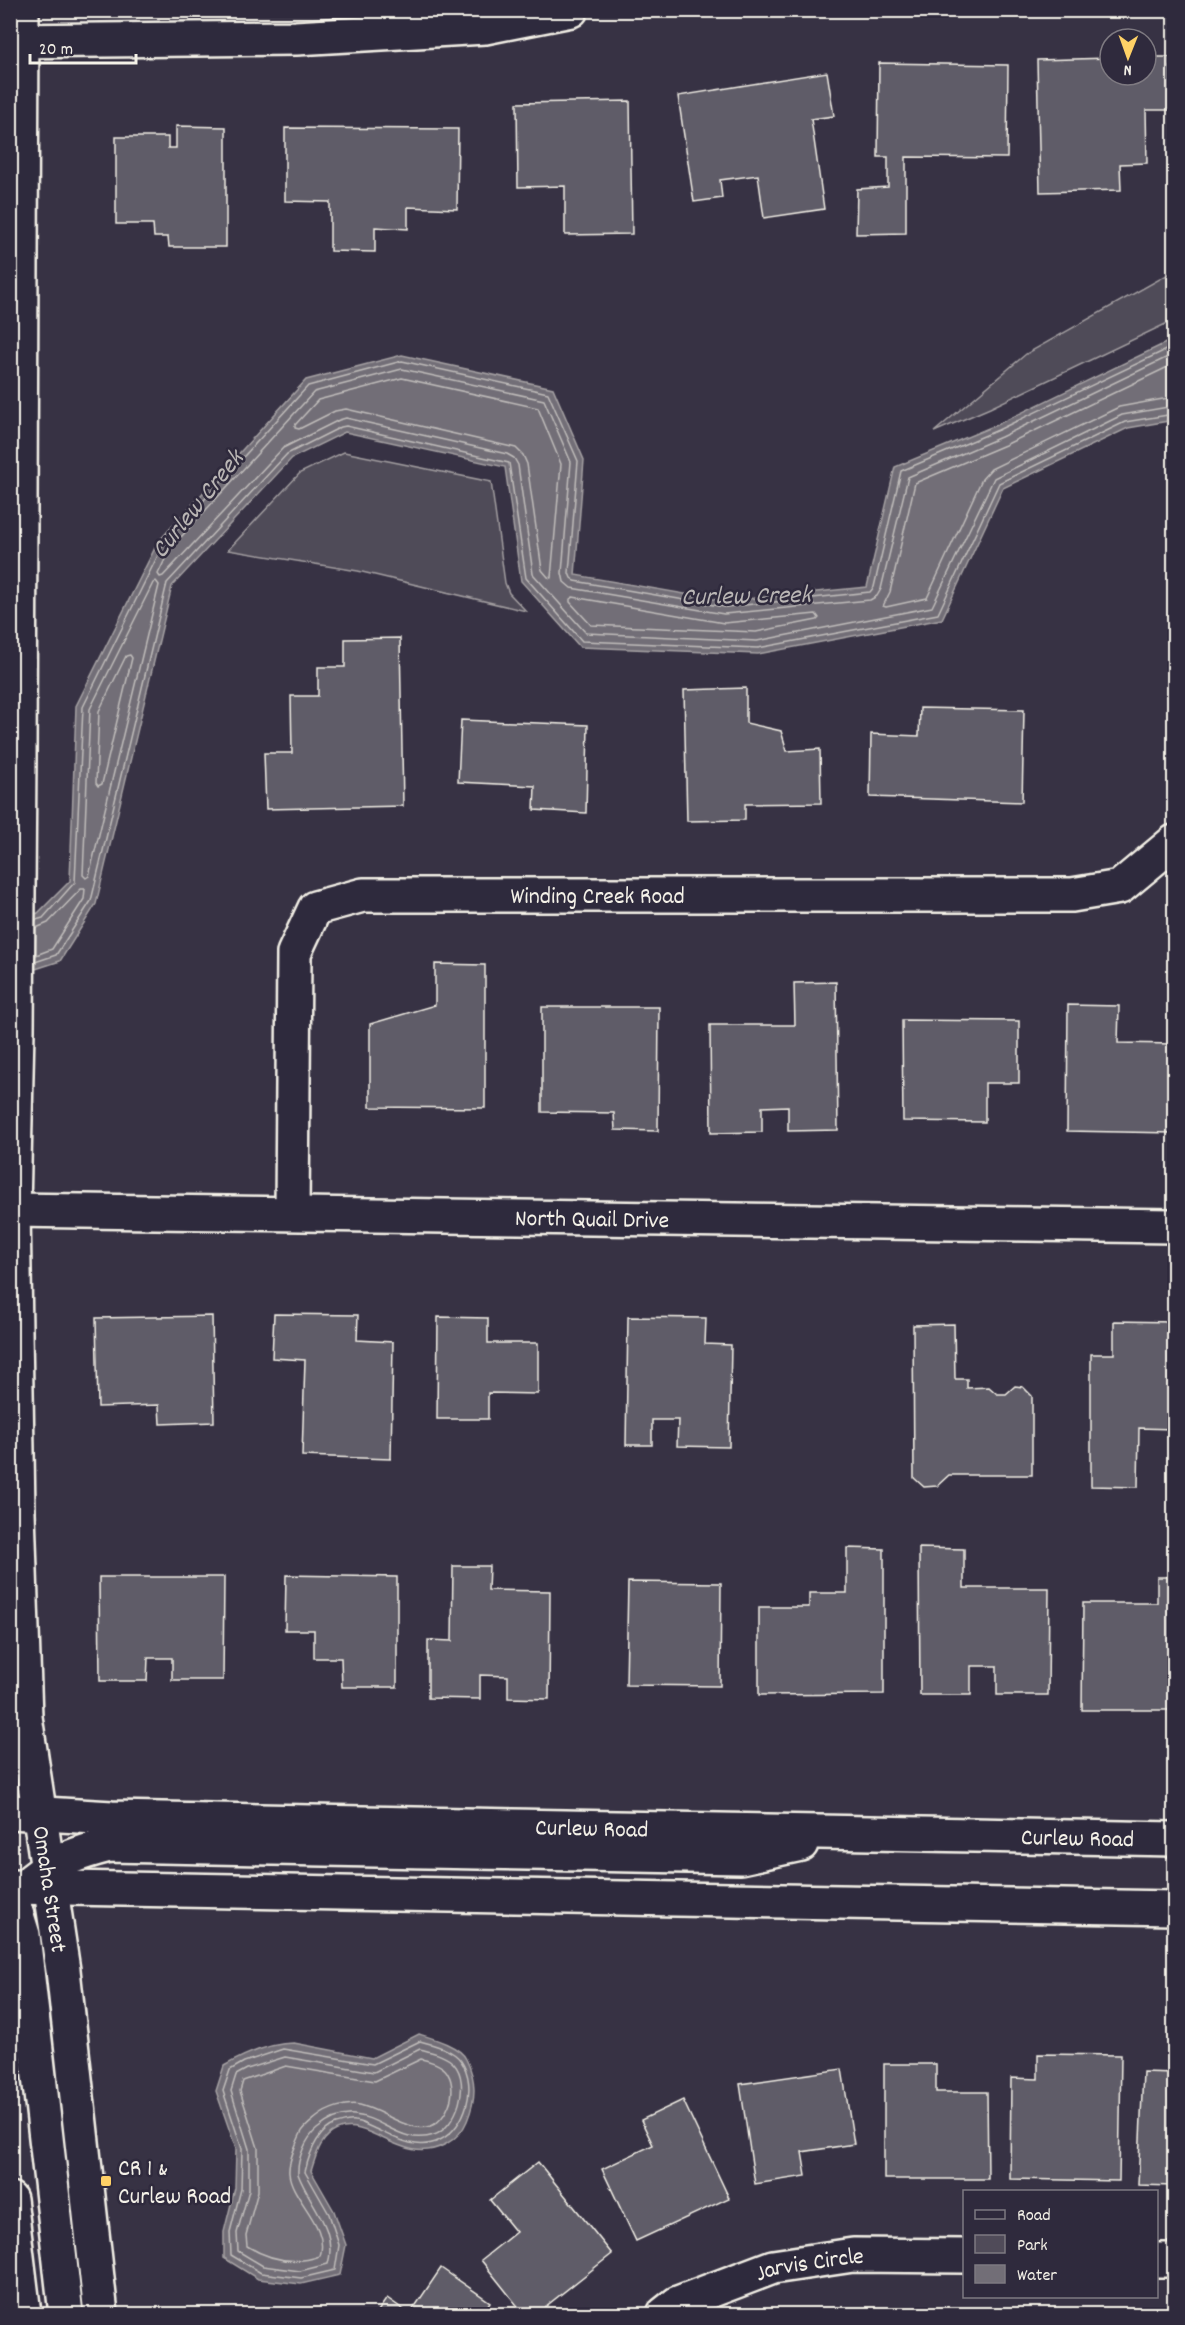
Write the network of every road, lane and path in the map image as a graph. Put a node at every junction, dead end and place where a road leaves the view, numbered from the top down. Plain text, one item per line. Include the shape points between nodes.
1 (571, 10) edge
2 (18, 31) edge
3 (16, 262) edge
4 (1174, 842) edge
5 (12, 1210) edge
6 (292, 1213) junction
7 (1174, 1226) edge
8 (25, 1716) junction
9 (10, 1773) edge
10 (18, 1812) edge
11 (853, 1833) junction
12 (1174, 1839) edge
13 (30, 1882) edge
14 (1174, 1908) edge
15 (10, 2199) edge
16 (963, 2256) edge
17 (1158, 2260) edge
18 (1174, 2260) edge
19 (24, 2314) edge
20 (66, 2314) edge
21 (101, 2314) edge
22 (664, 2314) edge

1 - 2 main road via 485,27 296,38
2 - 3 main road, Omaha Street
3 - 5 main road, Omaha Street via 20,757
4 - 6 main road, Winding Creek Road via 1120,887 1072,895 363,895 315,908 294,953
5 - 6 main road, North Quail Drive
5 - 8 main road, Omaha Street
6 - 7 main road, North Quail Drive
8 - 9 main road via 20,1749
8 - 10 main road, Omaha Street
10 - 11 main road, Curlew Road via 112,1818
10 - 13 main road, Omaha Street
11 - 12 main road, Curlew Road
11 - 13 main road via 741,1857 109,1845 75,1854
13 - 14 main road via 104,1888
13 - 20 main road via 23,1935
13 - 21 main road, Omaha Street via 63,1970
15 - 19 main road
16 - 22 main road, Jarvis Circle via 853,2254 773,2267 678,2303
17 - 18 main road

